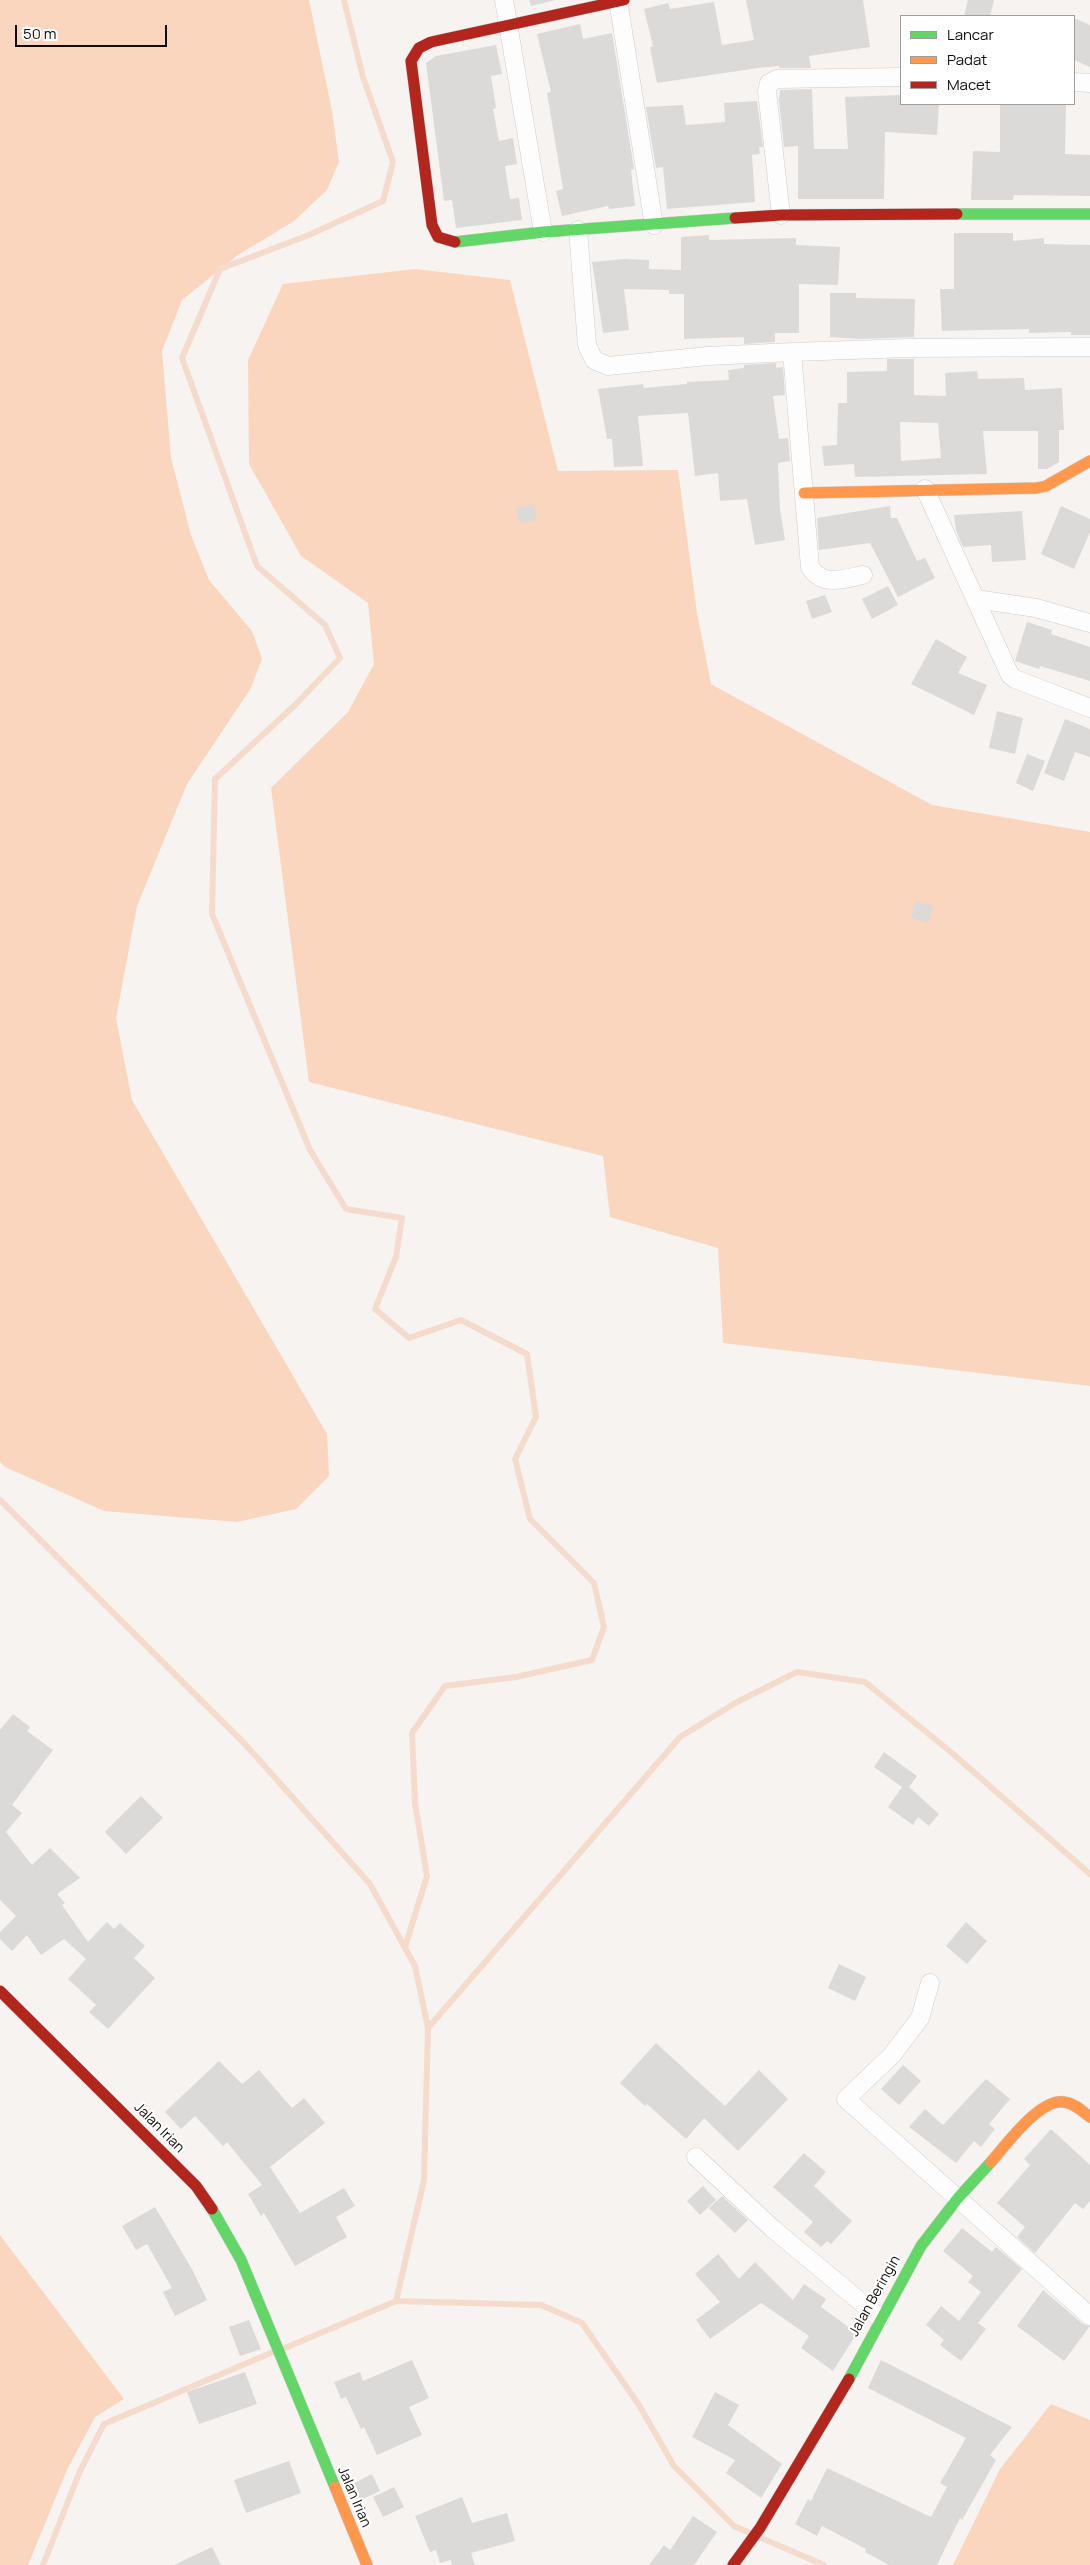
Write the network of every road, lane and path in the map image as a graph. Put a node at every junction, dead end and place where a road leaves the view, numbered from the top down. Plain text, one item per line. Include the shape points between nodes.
1 (504, 0) edge
2 (620, 0) edge
3 (510, 26) junction
4 (900, 77) edge
5 (1075, 82) edge
6 (1090, 83) edge
7 (781, 214) junction
8 (1090, 214) edge
9 (654, 225) junction
10 (578, 230) junction
11 (543, 232) junction
12 (1090, 347) edge
13 (792, 352) junction
14 (1090, 461) edge
15 (925, 489) junction
16 (804, 493) junction
17 (863, 575) dead end
18 (976, 598) junction
19 (1090, 623) edge
20 (1090, 708) edge
21 (930, 1983) dead end
22 (0, 1991) edge
23 (1090, 2117) edge
24 (696, 2157) dead end
25 (958, 2198) junction
26 (1090, 2316) edge
27 (880, 2318) junction
28 (367, 2565) edge
29 (733, 2565) edge

1 - 3 street
2 - 3 street
2 - 9 street
3 - 11 street
3 - 11 street via 431,42 418,48 411,61 432,225 438,237 451,242
4 - 7 street via 777,78 769,83 767,91
5 - 6 street
7 - 8 street
7 - 9 street
9 - 10 street
10 - 11 street
10 - 13 street via 587,345 599,364 618,367 708,356
12 - 13 street
13 - 16 street
14 - 15 street via 1042,487
15 - 16 street
15 - 18 street
16 - 17 street via 808,562 814,574 826,580
18 - 19 street via 1036,608
18 - 20 street via 1013,677
21 - 25 street via 920,2018 892,2055 846,2099
22 - 28 street, Jalan Irian via 196,2186 220,2222 241,2260
23 - 25 street, Jalan Beringin via 1070,2104 1049,2102
24 - 27 street via 773,2229
25 - 26 street
25 - 27 street, Jalan Beringin via 921,2246
27 - 29 street, Jalan Beringin via 825,2422 760,2528

